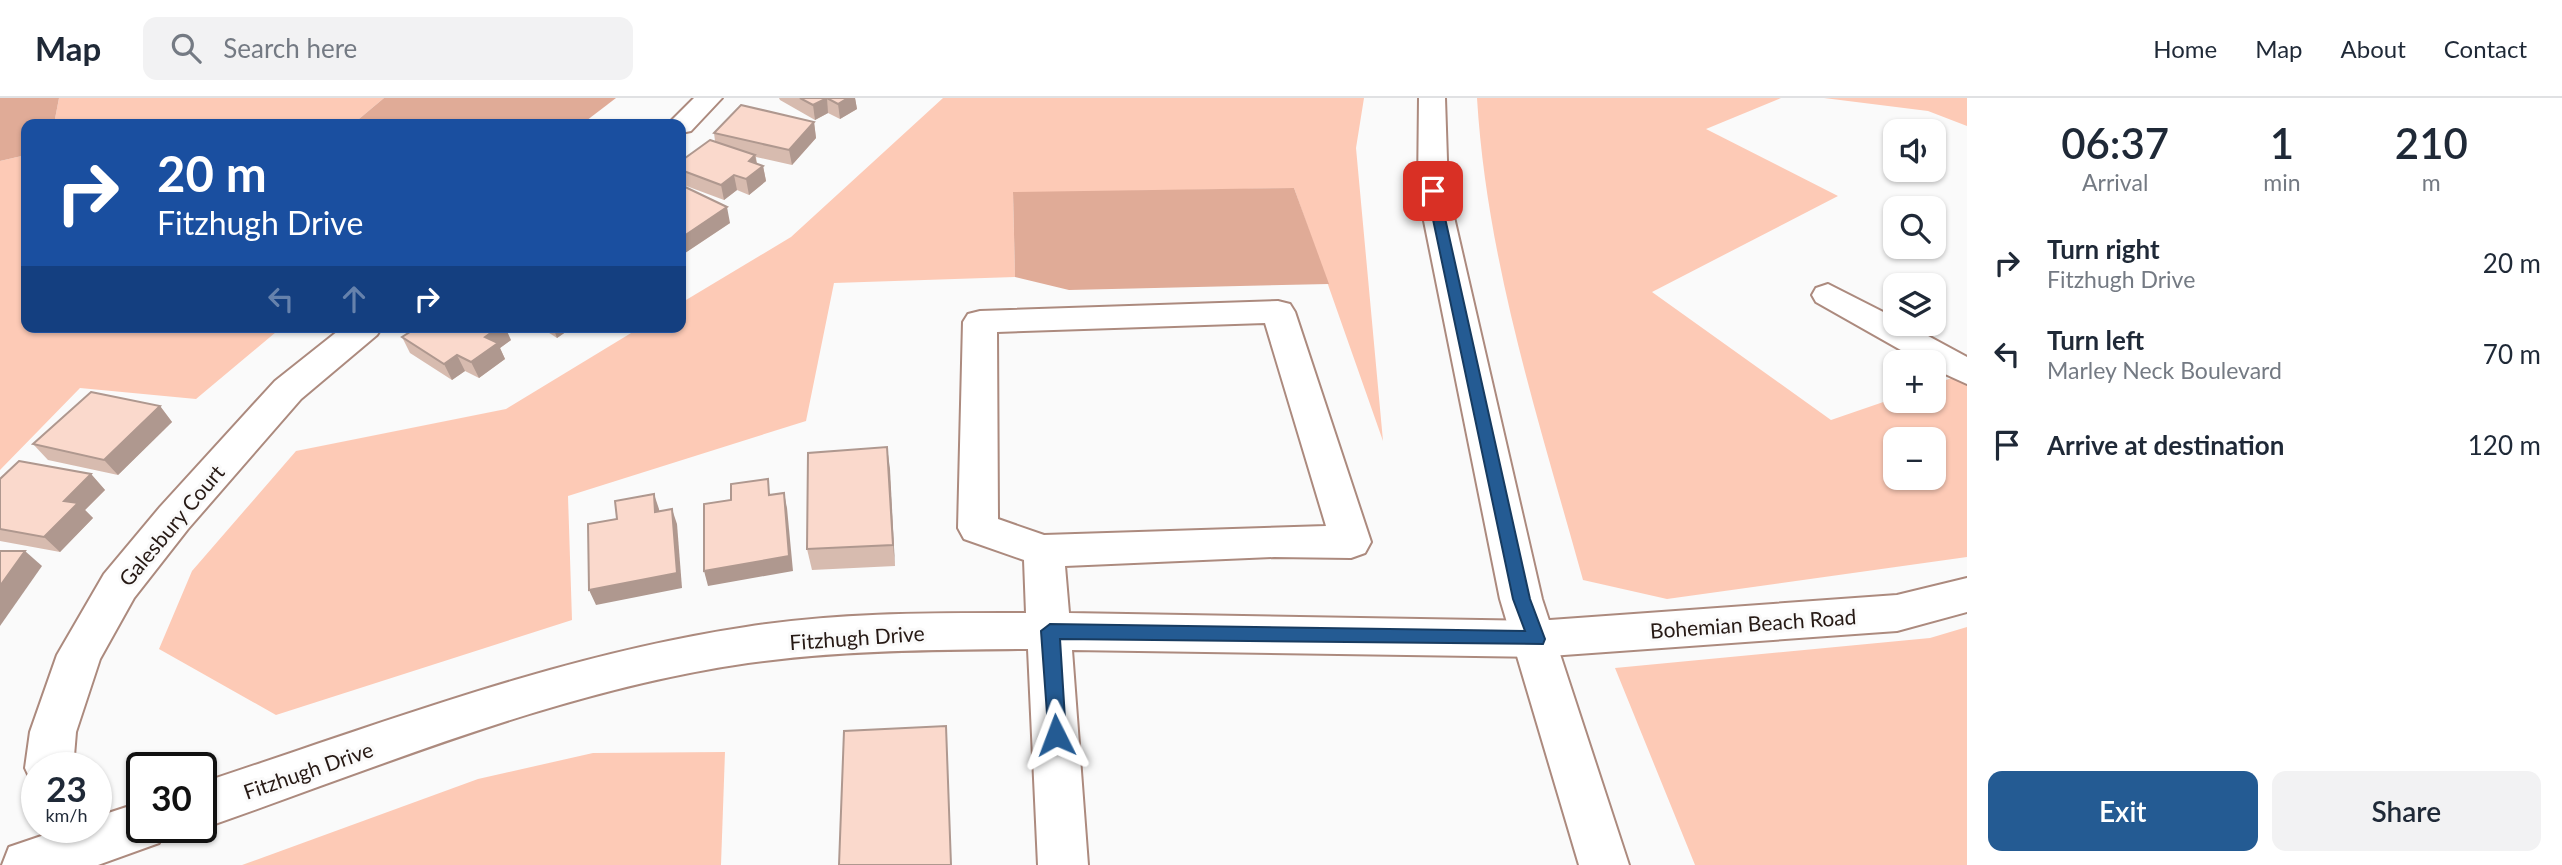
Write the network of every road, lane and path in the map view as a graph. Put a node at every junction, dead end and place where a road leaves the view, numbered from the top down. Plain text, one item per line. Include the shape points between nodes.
1 (709, 98) edge
2 (1432, 98) edge
3 (686, 120) edge
4 (1828, 295) dead end
5 (358, 333) edge
6 (1967, 372) edge
7 (1044, 551) junction
8 (1967, 594) edge
9 (1050, 631) junction
10 (1536, 639) junction
11 (51, 752) edge
12 (217, 801) edge
13 (126, 830) edge
14 (36, 851) edge
15 (1063, 865) edge
16 (1604, 865) edge

1 - 3 street
2 - 10 street via 1433,191 1440,229 1521,599
4 - 6 street
5 - 11 street, Galesbury Court via 288,390 119,586 79,655
7 - 7 street via 1351,542 1278,312 980,322 978,528
7 - 9 street
8 - 10 street, Bohemian Beach Road via 1897,612
9 - 10 street, Fitzhugh Drive
9 - 12 street, Fitzhugh Drive via 880,632 747,645 615,671
9 - 15 street
10 - 16 street
13 - 14 street

